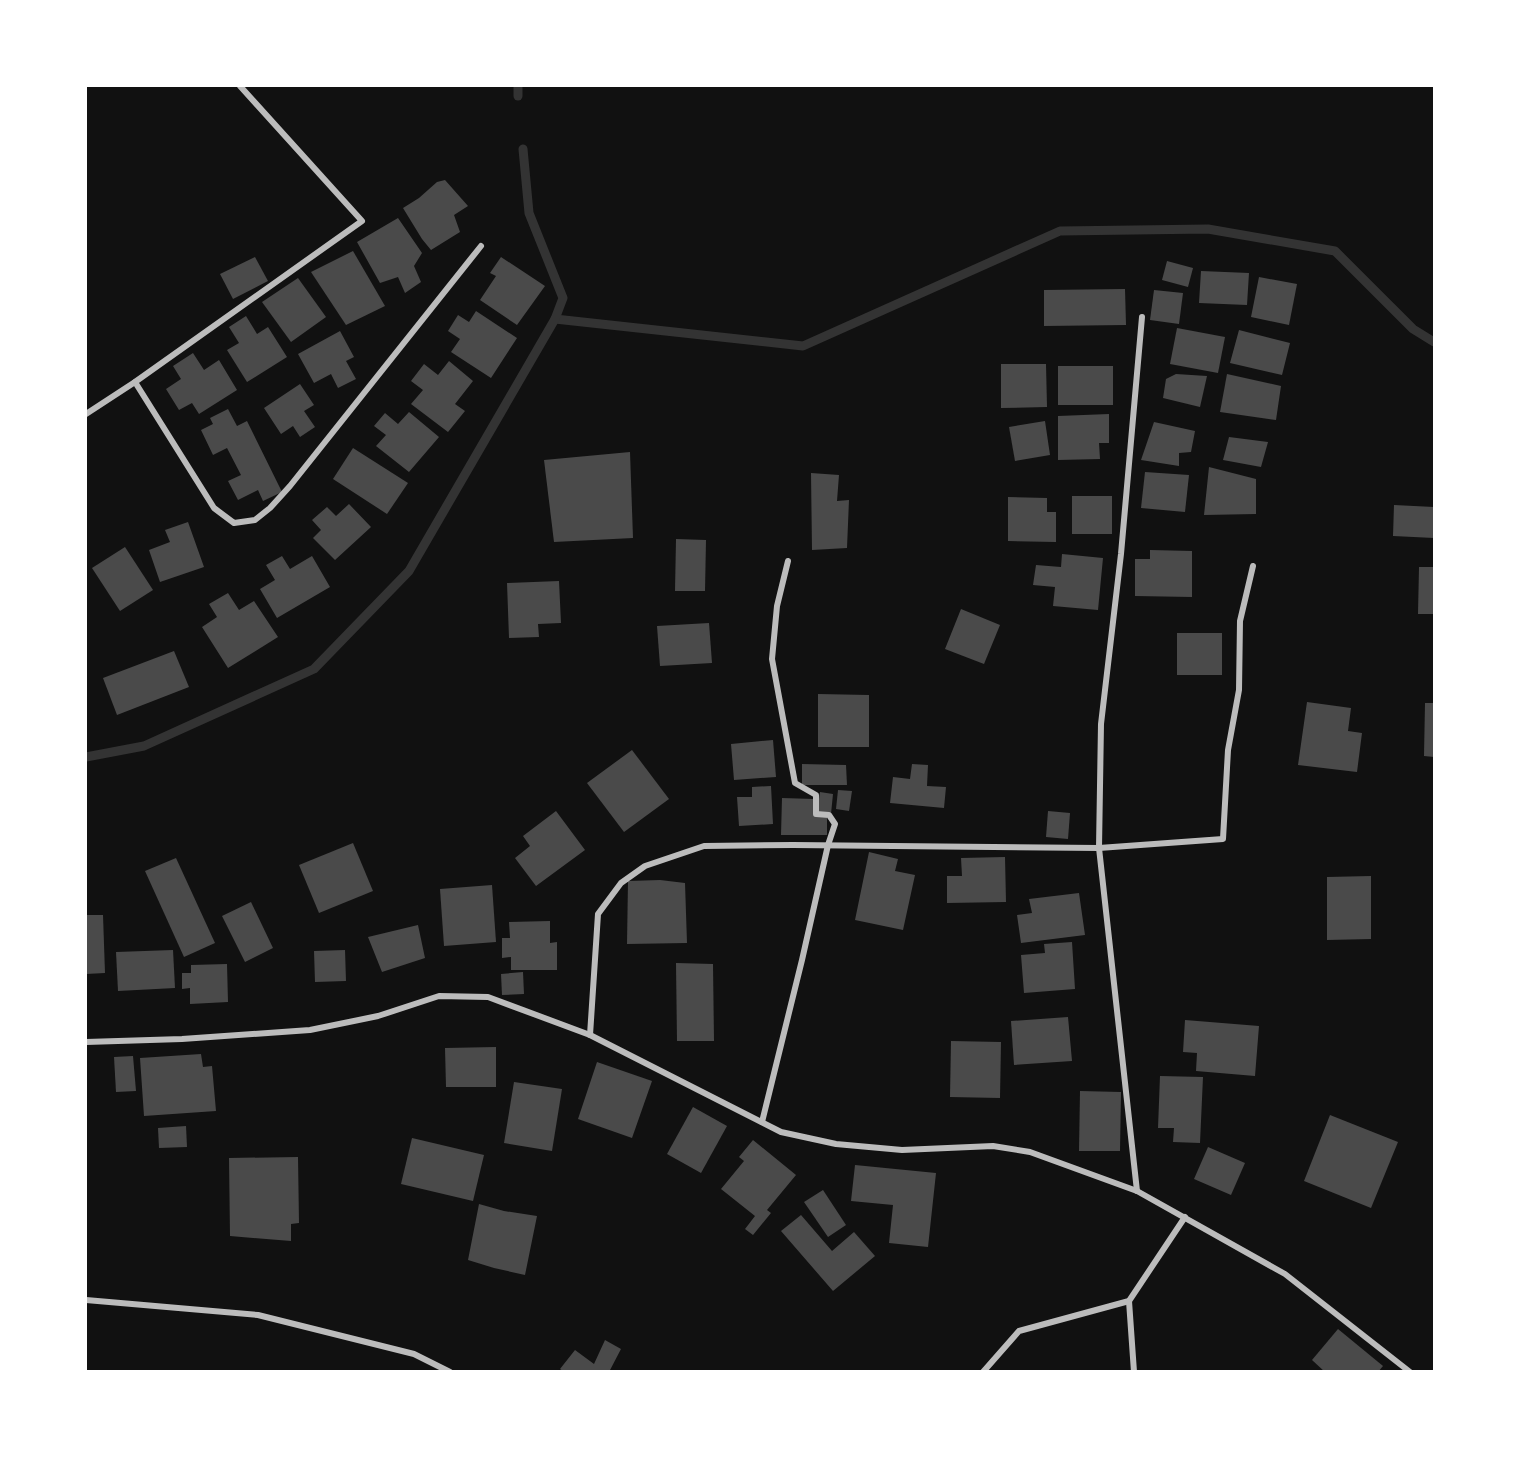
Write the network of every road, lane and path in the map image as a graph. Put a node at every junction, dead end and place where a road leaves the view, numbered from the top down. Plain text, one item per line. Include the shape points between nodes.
1 (240, 86) edge
2 (481, 246) dead end
3 (1142, 317) dead end
4 (135, 382) junction
5 (86, 414) edge
6 (788, 561) dead end
7 (1253, 566) dead end
8 (828, 845) junction
9 (1099, 848) junction
10 (590, 1035) junction
11 (86, 1042) edge
12 (762, 1122) junction
13 (1137, 1191) junction
14 (1185, 1217) junction
15 (86, 1300) edge
16 (1130, 1301) junction
17 (450, 1371) edge
18 (983, 1371) edge
19 (1134, 1371) edge
20 (1410, 1371) edge

1 - 4 street via 362,221
2 - 4 street via 290,486 255,520 234,523 214,508
3 - 9 street via 1101,724
4 - 5 street
6 - 8 street via 777,606 772,659 795,783 816,795 816,814 829,815 835,824
7 - 9 street via 1240,621 1239,690 1227,750 1223,839
8 - 9 street
8 - 10 street via 704,846 645,866 621,883 598,914
8 - 12 street
9 - 13 street
10 - 11 street via 488,997 439,996 378,1017 310,1030 182,1040
10 - 12 street
12 - 13 street via 781,1132 836,1144 902,1150 993,1146 1030,1152
13 - 14 street
14 - 16 street
14 - 20 street via 1285,1274
15 - 17 street via 258,1315 414,1354
16 - 18 street via 1019,1331
16 - 19 street

